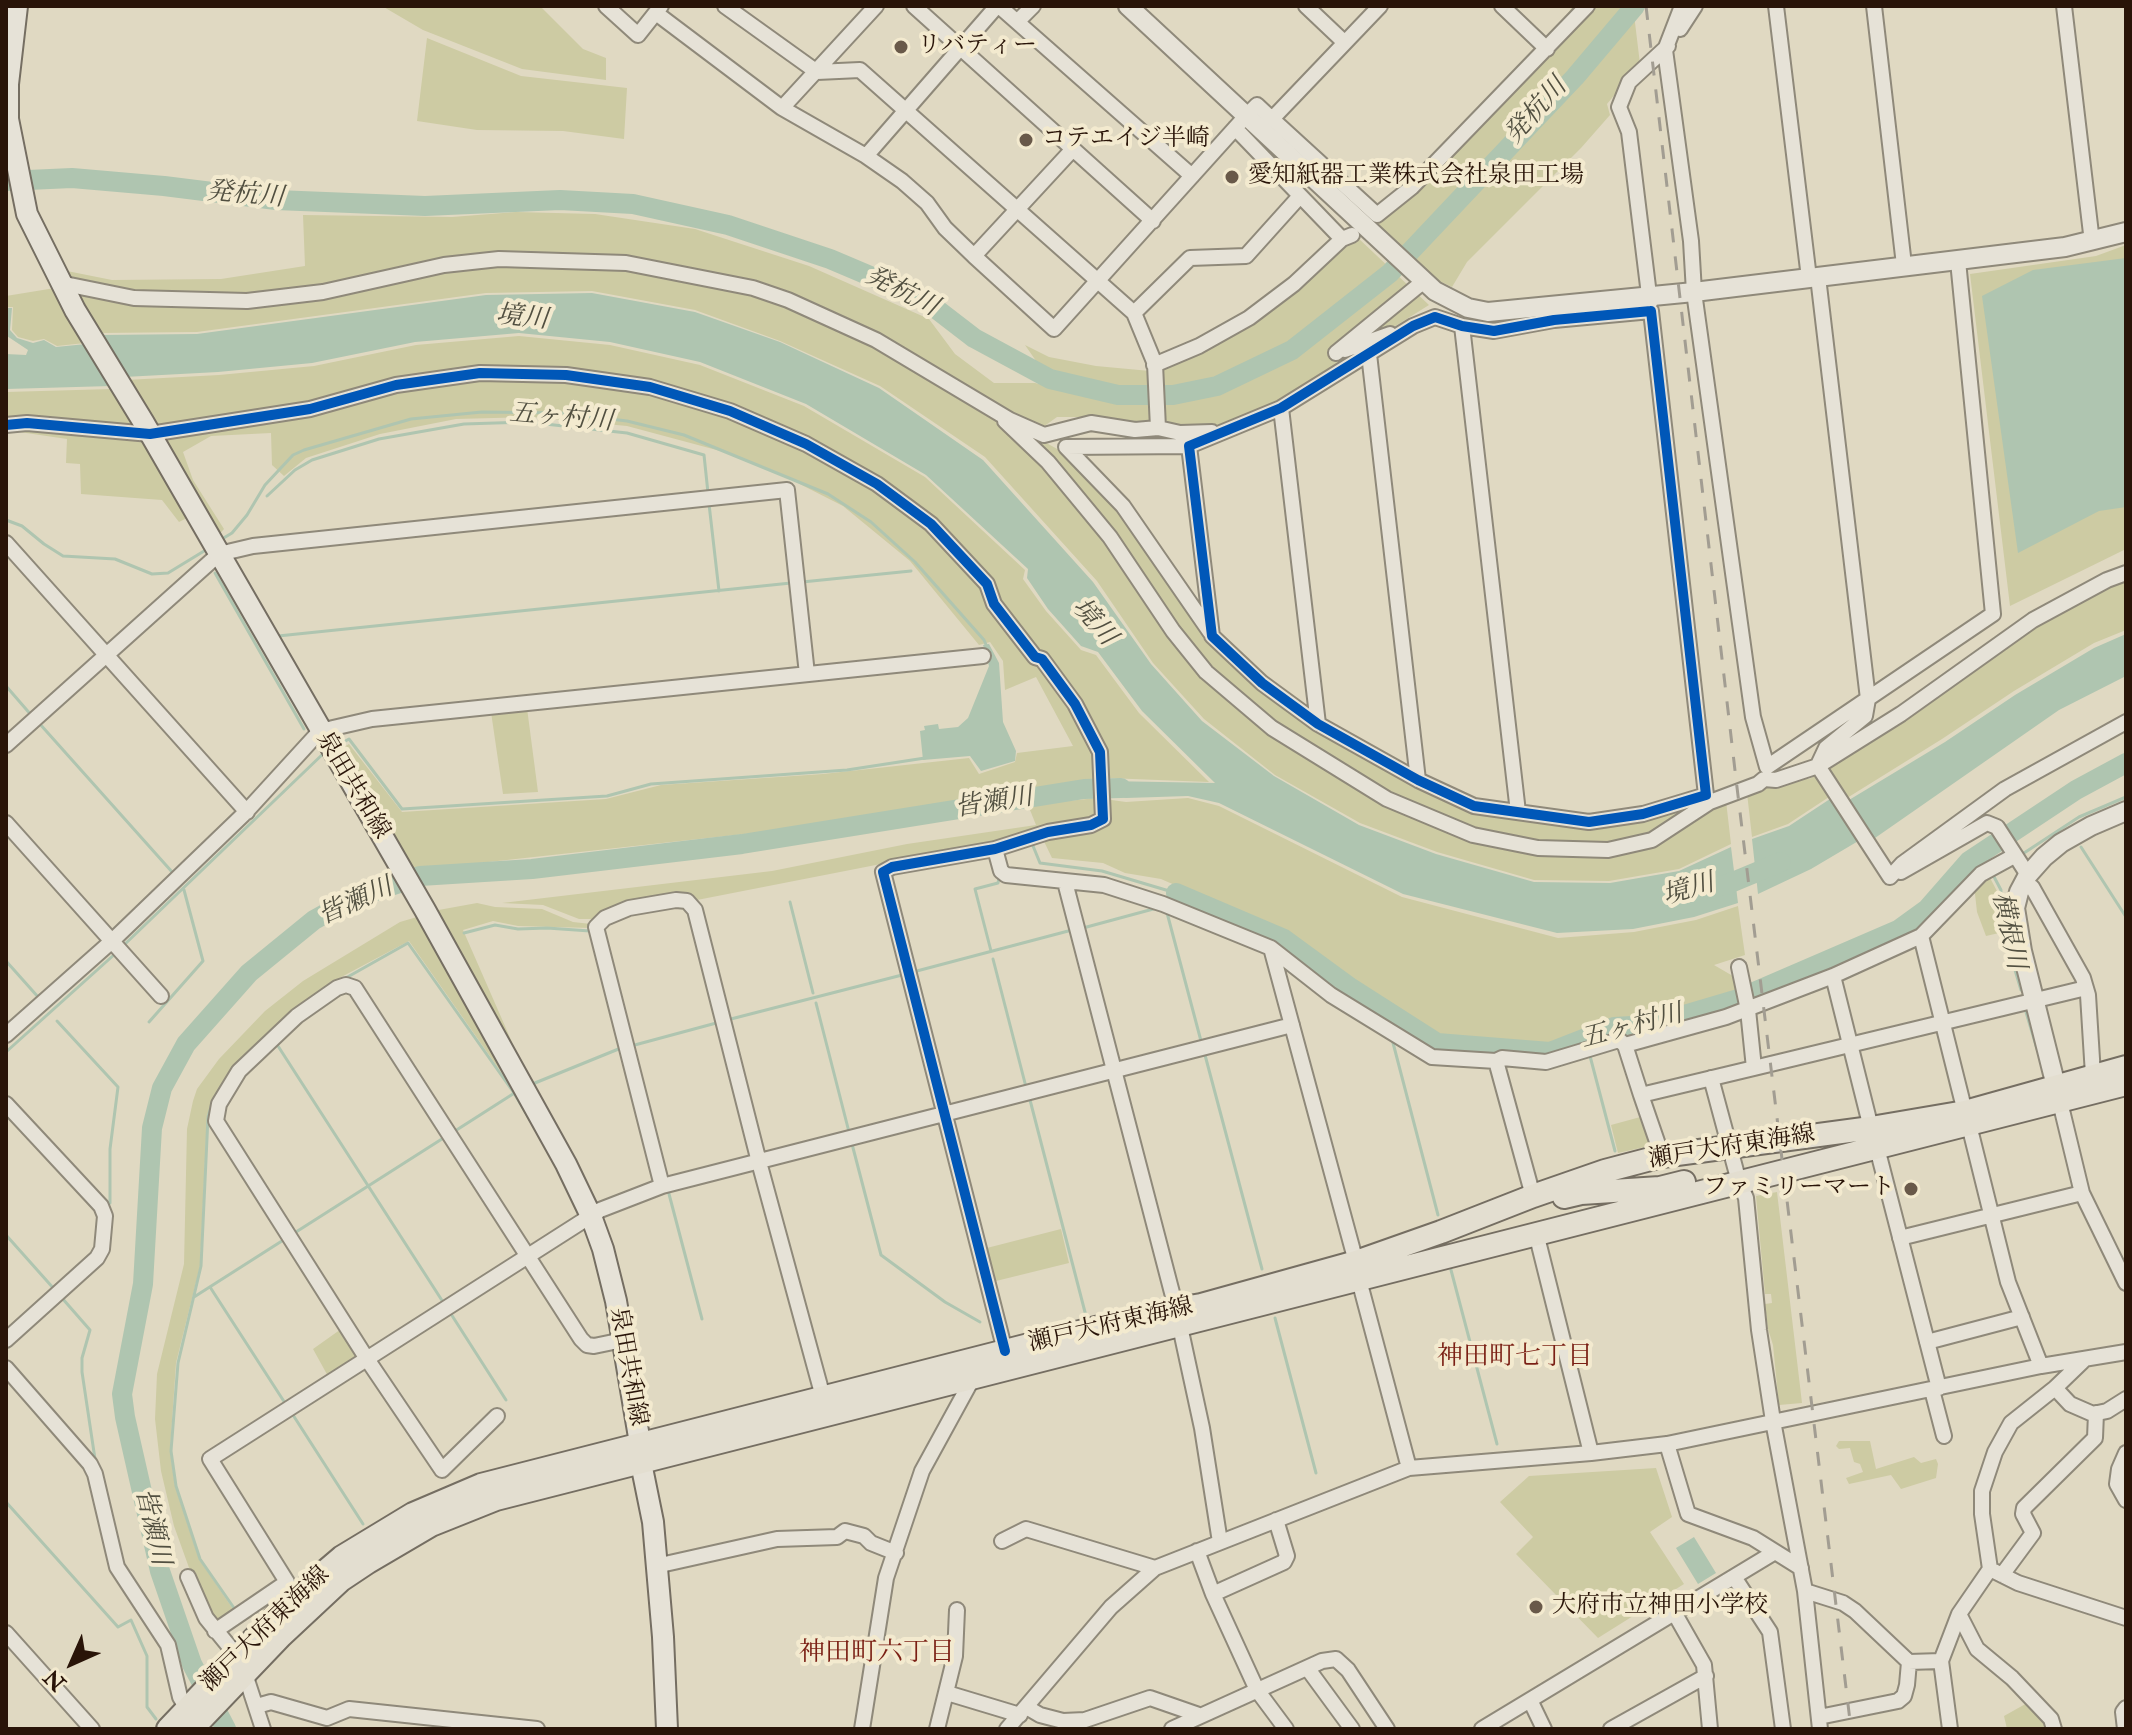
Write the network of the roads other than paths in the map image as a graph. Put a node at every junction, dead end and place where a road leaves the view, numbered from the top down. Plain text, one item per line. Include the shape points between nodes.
1 (17, 6) edge
2 (606, 6) edge
3 (725, 6) edge
4 (876, 6) edge
5 (914, 6) edge
6 (998, 6) edge
7 (1033, 6) edge
8 (1128, 6) edge
9 (1306, 6) edge
10 (1380, 6) edge
11 (1502, 6) edge
12 (1587, 6) edge
13 (1682, 6) edge
14 (1695, 6) edge
15 (1776, 6) edge
16 (1874, 6) edge
17 (2064, 6) edge
18 (659, 9) edge
19 (1018, 21) junction
20 (1344, 42) junction
21 (960, 48) junction
22 (1547, 49) junction
23 (1665, 50) junction
24 (817, 72) junction
25 (782, 108) junction
26 (906, 110) junction
27 (7, 119) edge
28 (1272, 119) junction
29 (1240, 122) junction
30 (1073, 149) junction
31 (866, 156) junction
32 (1192, 176) junction
33 (1300, 196) junction
34 (1017, 207) junction
35 (1153, 221) junction
36 (2126, 232) edge
37 (2092, 242) junction
38 (974, 256) junction
39 (1958, 261) junction
40 (1904, 265) junction
41 (1814, 277) junction
42 (1422, 279) junction
43 (1100, 281) junction
44 (60, 283) junction
45 (1694, 292) junction
46 (1650, 304) junction
47 (1134, 313) junction
48 (1413, 326) junction
49 (1462, 326) junction
50 (1369, 354) junction
51 (1154, 365) junction
52 (1281, 408) junction
53 (995, 411) junction
54 (6, 425) edge
55 (1158, 427) junction
56 (147, 428) junction
57 (1224, 432) junction
58 (1044, 435) junction
59 (1189, 446) junction
60 (1066, 447) junction
61 (6, 543) edge
62 (218, 553) junction
63 (2126, 573) edge
64 (1212, 636) junction
65 (107, 656) junction
66 (983, 656) dead end
67 (807, 674) junction
68 (1868, 699) junction
69 (2126, 722) edge
70 (1318, 724) junction
71 (322, 734) junction
72 (6, 745) edge
73 (1818, 766) junction
74 (1766, 773) junction
75 (1418, 780) junction
76 (1708, 799) junction
77 (2126, 811) edge
78 (247, 812) junction
79 (1518, 812) junction
80 (6, 823) edge
81 (995, 849) junction
82 (2013, 854) junction
83 (1890, 877) junction
84 (2025, 880) junction
85 (1065, 882) junction
86 (1921, 936) junction
87 (118, 947) junction
88 (1271, 948) junction
89 (1739, 967) dead end
90 (1833, 976) junction
91 (2086, 988) junction
92 (161, 996) dead end
93 (2034, 1000) junction
94 (1748, 1009) junction
95 (1942, 1022) junction
96 (1292, 1025) junction
97 (6, 1035) edge
98 (1625, 1045) junction
99 (1851, 1046) junction
100 (1496, 1061) junction
101 (2126, 1067) edge
102 (1754, 1068) junction
103 (1114, 1071) junction
104 (2093, 1075) junction
105 (1711, 1078) junction
106 (2126, 1084) edge
107 (2058, 1094) junction
108 (1641, 1095) junction
109 (6, 1104) edge
110 (945, 1114) junction
111 (1967, 1119) junction
112 (1874, 1138) junction
113 (1729, 1146) junction
114 (1662, 1156) junction
115 (759, 1162) junction
116 (1739, 1182) junction
117 (662, 1186) junction
118 (2082, 1193) junction
119 (1533, 1196) junction
120 (591, 1216) junction
121 (1482, 1216) junction
122 (1991, 1216) junction
123 (1536, 1233) junction
124 (1900, 1238) junction
125 (525, 1256) junction
126 (1357, 1271) junction
127 (2125, 1278) edge
128 (1177, 1317) junction
129 (2022, 1317) junction
130 (6, 1340) edge
131 (623, 1340) junction
132 (1927, 1342) junction
133 (1005, 1351) junction
134 (2126, 1352) edge
135 (367, 1359) junction
136 (2085, 1359) junction
137 (2041, 1366) junction
138 (6, 1368) edge
139 (974, 1376) junction
140 (2055, 1388) junction
141 (1935, 1389) junction
142 (823, 1397) junction
143 (2126, 1399) edge
144 (2096, 1413) junction
145 (497, 1416) dead end
146 (1773, 1421) junction
147 (1944, 1436) dead end
148 (1667, 1444) junction
149 (640, 1453) junction
150 (1591, 1453) junction
151 (2126, 1453) edge
152 (1409, 1468) junction
153 (2126, 1500) edge
154 (1276, 1520) junction
155 (1002, 1541) dead end
156 (1220, 1542) junction
157 (1197, 1551) junction
158 (1775, 1552) junction
159 (896, 1553) junction
160 (656, 1566) junction
161 (1155, 1568) junction
162 (1801, 1568) junction
163 (1996, 1572) junction
164 (188, 1577) dead end
165 (1734, 1577) junction
166 (1805, 1591) junction
167 (1213, 1594) junction
168 (957, 1610) dead end
169 (1675, 1614) junction
170 (1959, 1614) junction
171 (2126, 1618) edge
172 (215, 1631) junction
173 (6, 1633) edge
174 (1941, 1661) junction
175 (1909, 1662) junction
176 (239, 1668) junction
177 (1308, 1669) junction
178 (1706, 1676) junction
179 (1257, 1690) junction
180 (947, 1693) junction
181 (1530, 1700) junction
182 (257, 1706) junction
183 (2126, 1708) edge
184 (1024, 1711) junction
185 (1199, 1715) junction
186 (192, 1717) edge
187 (424, 1723) edge
188 (1819, 1723) edge
189 (92, 1729) edge
190 (168, 1729) edge
191 (263, 1729) edge
192 (537, 1729) edge
193 (667, 1729) edge
194 (862, 1729) edge
195 (937, 1729) edge
196 (1007, 1729) edge
197 (1172, 1729) edge
198 (1286, 1729) edge
199 (1352, 1729) edge
200 (1387, 1729) edge
201 (1482, 1729) edge
202 (1544, 1729) edge
203 (1611, 1729) edge
204 (1710, 1729) edge
205 (1783, 1729) edge
206 (1950, 1729) edge
207 (2054, 1729) edge
208 (2125, 1729) edge

1 - 27 main road, 泉田共和線
2 - 18 street via 638,41
3 - 24 street
4 - 24 street
5 - 21 street
6 - 19 street
6 - 21 street
7 - 19 street
8 - 29 street
9 - 20 street
10 - 20 street
11 - 22 street
12 - 22 street
13 - 23 street
14 - 23 street
15 - 41 street
16 - 40 street
17 - 37 street
18 - 25 street
19 - 32 street
20 - 28 street
21 - 26 street
21 - 30 street
22 - 28 street via 1412,187 1375,217
23 - 45 street
23 - 46 street via 1629,82 1619,107 1629,132
24 - 25 street
24 - 26 street via 860,70
25 - 31 street
26 - 31 street
26 - 34 street
27 - 44 main road, 泉田共和線 via 27,214
28 - 29 street via 1257,105
29 - 32 street
29 - 33 street
29 - 42 street
30 - 34 street
30 - 35 street
31 - 38 street via 927,203
32 - 35 street
33 - 47 street via 1246,256 1190,258
33 - 51 street via 1347,237 1249,318
34 - 38 street
34 - 43 street
35 - 43 street
36 - 37 street
37 - 39 street
38 - 43 street via 1054,329
39 - 40 street
39 - 68 street via 1993,614
40 - 41 street
41 - 45 street
41 - 68 street
42 - 46 street via 1451,300 1488,312
42 - 48 street via 1336,353
43 - 47 street
44 - 53 street via 134,298 247,301 499,259 626,263 788,300 876,340
44 - 56 main road, 泉田共和線
45 - 46 street
45 - 74 street via 1753,717
46 - 49 street via 1494,331
46 - 76 street
47 - 51 street
48 - 49 street via 1435,317
48 - 50 street
49 - 79 street
50 - 52 street
50 - 75 street
51 - 55 street
52 - 57 street
52 - 70 street
53 - 58 street
53 - 76 street via 1048,462 1110,537 1206,672 1272,728 1387,799 1473,835 1538,848 1608,850 1652,840
54 - 56 street
55 - 57 street via 1180,433
55 - 58 street via 1135,430 1091,423
56 - 62 main road, 泉田共和線
56 - 81 street via 310,409 396,385 480,373 566,375 650,387 730,411 806,444 877,484 931,524 987,584 994,604 1067,693 1100,752 1103,819
57 - 59 street
58 - 60 street
59 - 60 street
59 - 64 street
60 - 64 street via 1123,506
61 - 65 street
62 - 65 street
62 - 67 street via 787,490
62 - 71 main road, 泉田共和線
63 - 73 street via 2033,620
64 - 70 street via 1262,683
65 - 72 street
65 - 78 street
66 - 67 street
67 - 71 street via 372,719
68 - 73 street via 1865,716 1826,748
68 - 74 street
69 - 83 street via 2005,789
70 - 75 street
71 - 78 street
71 - 120 main road, 泉田共和線 via 423,906
73 - 74 street via 1776,780
73 - 83 street
74 - 76 street via 1758,784
75 - 79 street via 1474,806
76 - 79 street via 1589,822
77 - 84 street via 2074,835 2044,857
78 - 87 street
80 - 87 street
81 - 85 street via 1006,875
81 - 110 street via 883,872
82 - 83 street via 1997,827 1987,823
82 - 84 street
82 - 86 street via 1981,874
84 - 91 street
84 - 93 street via 2015,908
85 - 88 street via 1104,885
85 - 103 street
86 - 90 street
86 - 95 street
87 - 92 street
87 - 97 street
88 - 96 street
88 - 100 street via 1331,995 1432,1057
89 - 94 street
90 - 94 street
90 - 99 street
91 - 93 street
91 - 104 street
93 - 95 street
93 - 107 street
94 - 98 street
94 - 102 street
95 - 99 street
95 - 111 street
96 - 103 street
96 - 126 street
98 - 100 street via 1619,1040 1546,1062
98 - 108 street
99 - 102 street
99 - 112 street
100 - 119 street
101 - 104 main road, 瀬戸大府東海線
102 - 105 street
103 - 110 street
103 - 128 street
104 - 107 main road, 瀬戸大府東海線
105 - 108 street
105 - 113 street
106 - 107 main road, 瀬戸大府東海線
107 - 111 main road, 瀬戸大府東海線
107 - 118 street
108 - 114 street
109 - 130 street via 101,1206 105,1227 97,1258
110 - 115 street
110 - 133 street
111 - 112 main road, 瀬戸大府東海線
111 - 122 street
112 - 113 main road, 瀬戸大府東海線
112 - 116 main road, 瀬戸大府東海線
112 - 124 street
113 - 114 main road, 瀬戸大府東海線
113 - 116 street
114 - 119 main road, 瀬戸大府東海線
115 - 117 street
115 - 117 street via 692,904 676,900 642,905 599,921 596,934
115 - 142 street
116 - 121 main road via 1731,1174 1710,1175 1660,1188 1581,1193
116 - 123 main road, 瀬戸大府東海線
116 - 146 street via 1746,1198
117 - 120 street
118 - 122 street
118 - 127 street
119 - 121 main road, 瀬戸大府東海線
120 - 125 street
120 - 131 main road, 泉田共和線
121 - 126 main road, 瀬戸大府東海線
122 - 124 street
122 - 129 street
123 - 126 main road, 瀬戸大府東海線
123 - 150 street
124 - 132 street
125 - 131 street via 587,1345
125 - 135 street
125 - 135 street via 355,988 337,988 297,1016 239,1071 219,1104 216,1121
126 - 128 main road, 瀬戸大府東海線
126 - 152 street
128 - 133 main road, 瀬戸大府東海線
128 - 139 main road, 瀬戸大府東海線
128 - 156 street
129 - 132 street
129 - 137 street
131 - 149 main road, 泉田共和線
132 - 141 street
133 - 142 main road, 瀬戸大府東海線
134 - 136 street
135 - 145 street via 442,1470
135 - 172 street via 210,1459 287,1582
136 - 137 street
136 - 140 street
137 - 141 street
138 - 186 street via 90,1464 117,1567 168,1645 180,1697
139 - 149 main road, 瀬戸大府東海線
139 - 159 street via 922,1471
140 - 144 street via 2070,1404
140 - 163 street via 2011,1423 1982,1491
141 - 146 street
141 - 147 street
142 - 149 main road, 瀬戸大府東海線
143 - 144 street
144 - 163 street via 2095,1438 2024,1508 2033,1533
146 - 148 street
146 - 162 street
148 - 150 street
148 - 158 street via 1688,1514 1753,1538
149 - 160 main road, 泉田共和線
149 - 176 main road, 瀬戸大府東海線 via 431,1525 341,1580
150 - 152 street
151 - 153 street via 2117,1484
152 - 154 street
154 - 156 street
154 - 167 street via 1287,1556 1284,1562
155 - 161 street via 1026,1529
156 - 157 street
157 - 161 street
157 - 167 street
158 - 162 street
158 - 165 street
159 - 160 street via 845,1531 837,1537 777,1539
159 - 194 street via 886,1578
160 - 193 main road, 泉田共和線
161 - 184 street via 1111,1607
162 - 166 street
163 - 170 street
163 - 171 street
164 - 172 street
165 - 169 street
165 - 205 street via 1770,1632
166 - 175 street via 1855,1611
166 - 188 street
167 - 179 street
168 - 180 street
169 - 178 street
169 - 181 street
170 - 174 street
170 - 207 street via 1977,1649 2012,1678 2051,1719
172 - 176 street
173 - 189 street
174 - 175 street
174 - 206 street
175 - 188 street via 1904,1696 1898,1701
176 - 182 street
176 - 186 main road, 瀬戸大府東海線
177 - 179 street
177 - 199 street
177 - 200 street via 1336,1659
178 - 203 street
178 - 204 street
179 - 185 street
179 - 198 street
180 - 184 street
180 - 195 street
181 - 201 street
181 - 202 street
182 - 187 street via 271,1702 327,1718 349,1709
182 - 191 street
183 - 208 street
184 - 185 street via 1063,1721 1085,1720 1150,1698
184 - 196 street
185 - 197 street
186 - 190 main road, 瀬戸大府東海線
187 - 192 street

